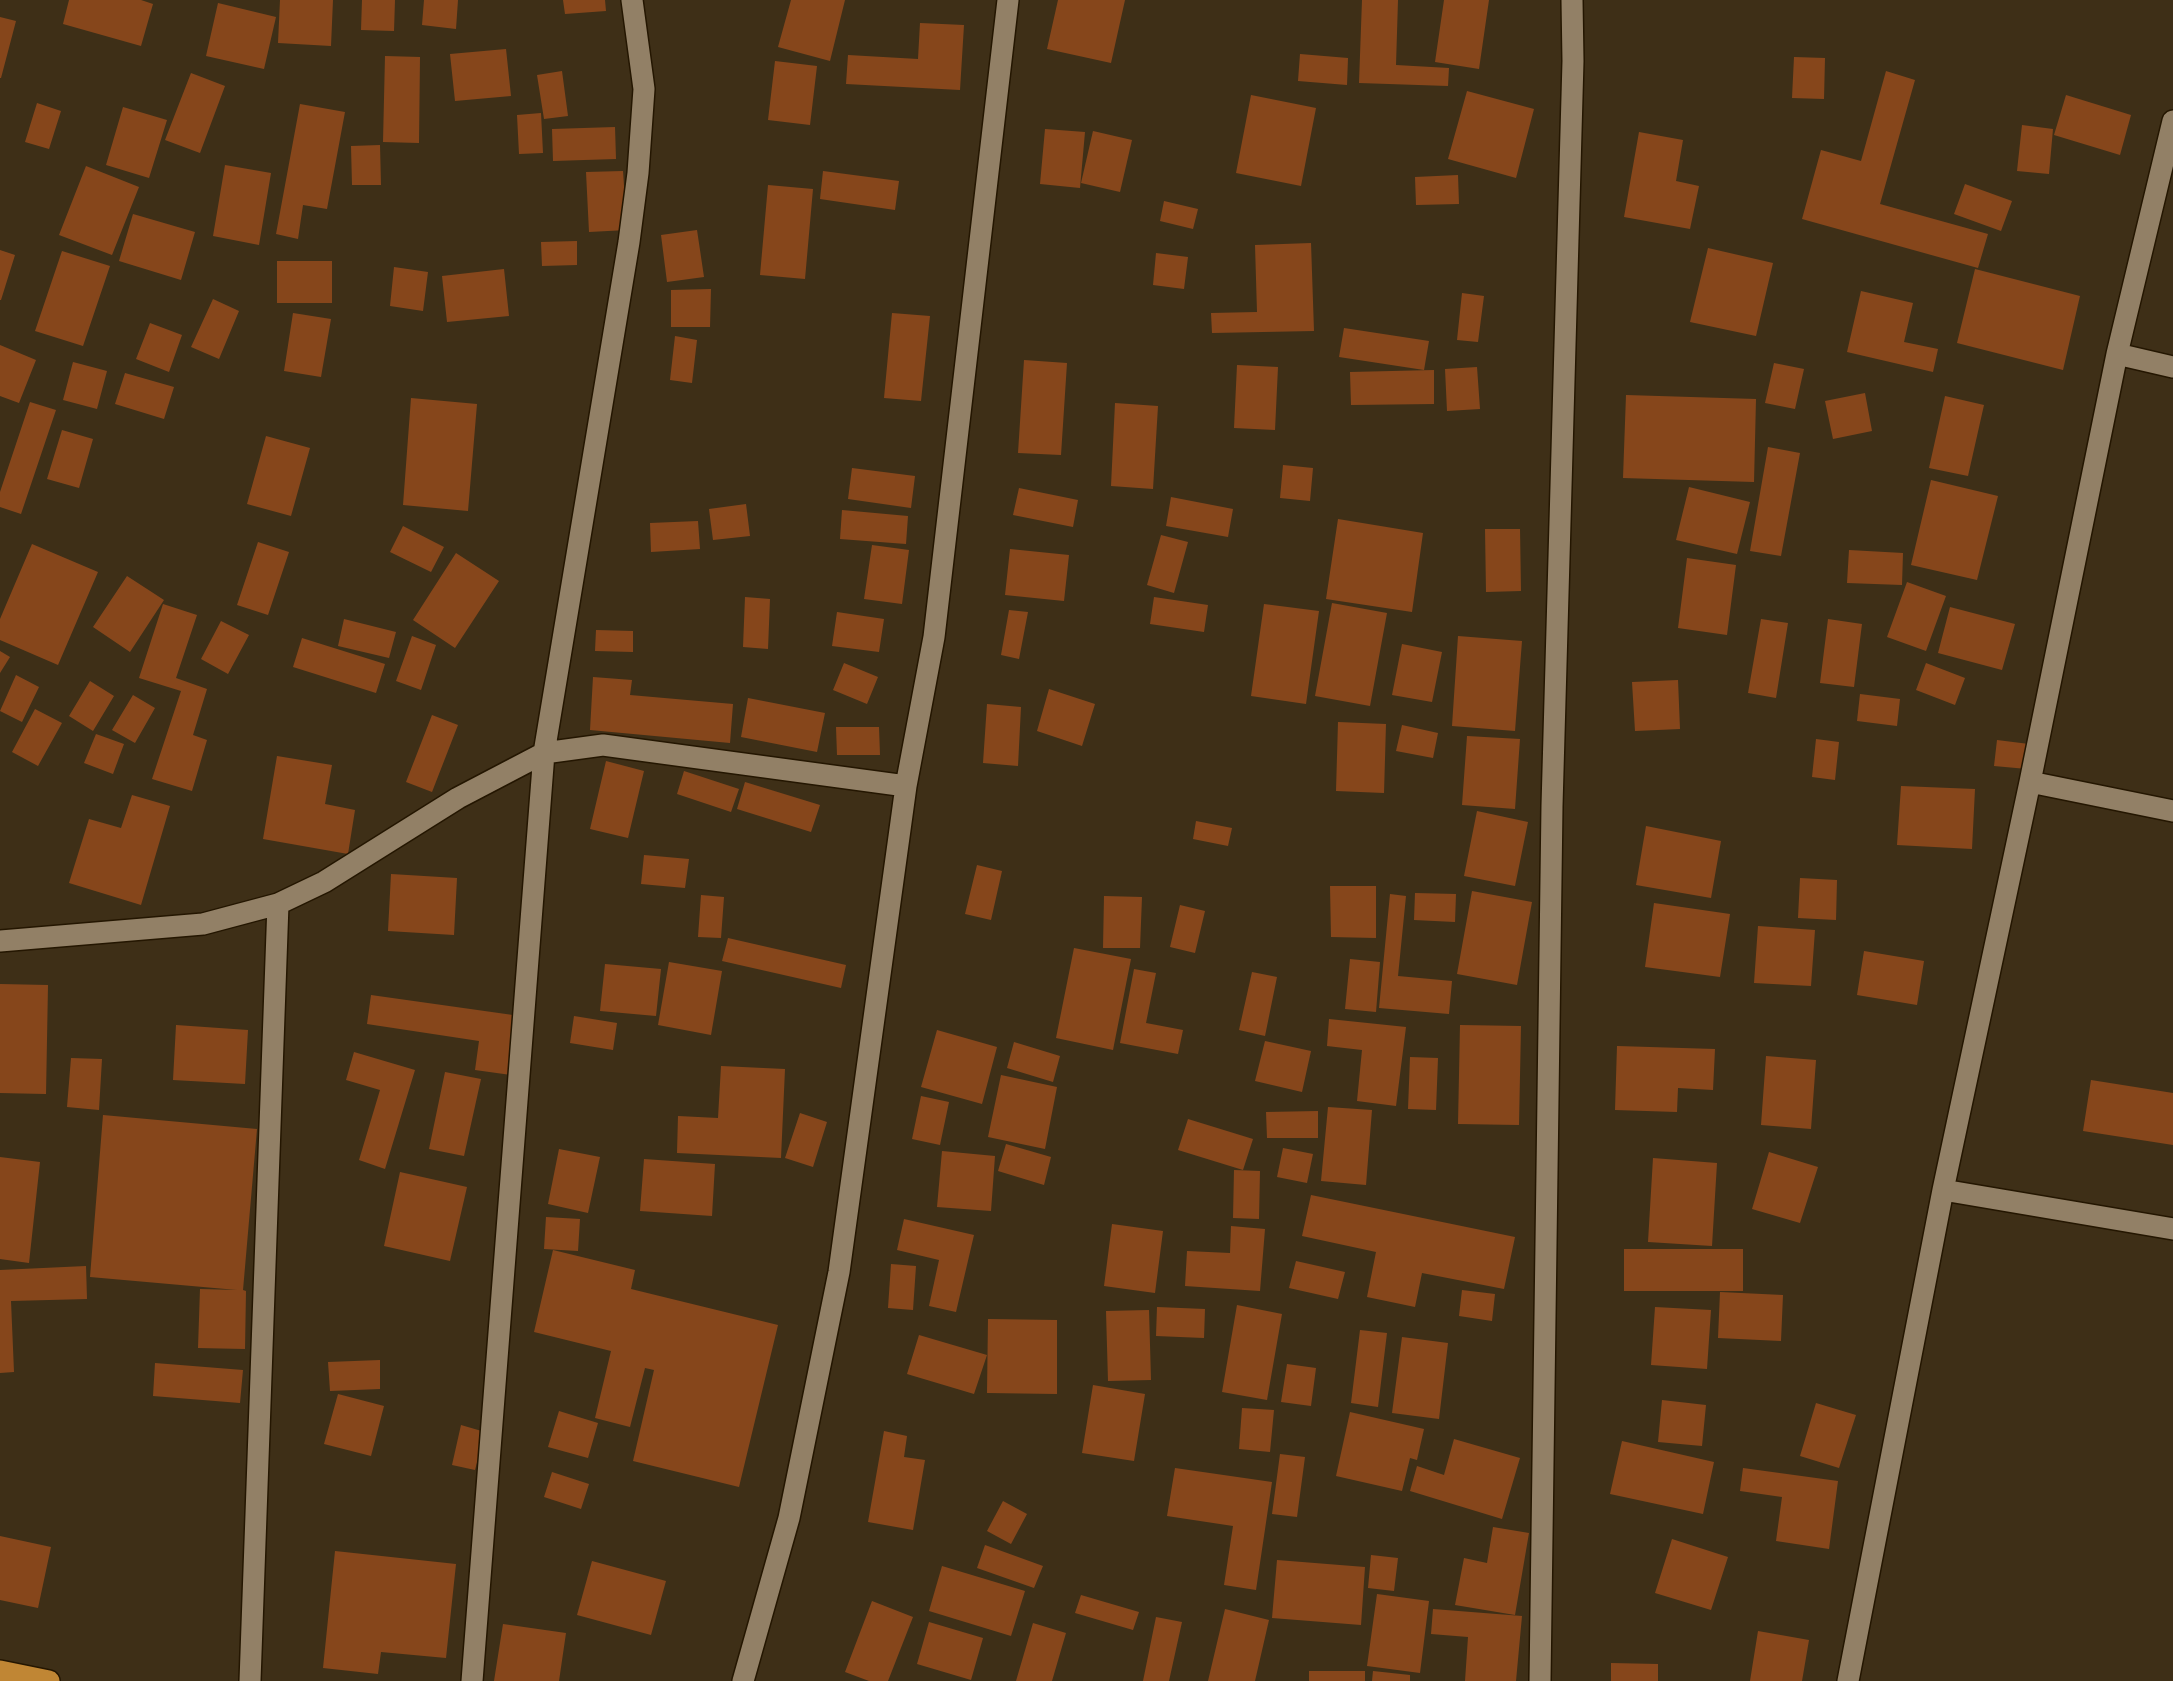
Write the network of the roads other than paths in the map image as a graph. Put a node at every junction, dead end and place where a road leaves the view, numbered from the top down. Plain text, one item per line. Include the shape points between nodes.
1 (632, 0) edge
2 (1009, 0) edge
3 (1572, 0) edge
4 (2173, 121) edge
5 (2117, 354) junction
6 (2173, 367) edge
7 (544, 753) junction
8 (2030, 782) junction
9 (906, 786) junction
10 (2173, 811) edge
11 (278, 904) junction
12 (0, 940) edge
13 (1942, 1190) junction
14 (2173, 1230) edge
15 (0, 1671) edge
16 (49, 1681) edge
17 (250, 1681) edge
18 (472, 1681) edge
19 (743, 1681) edge
20 (1540, 1681) edge
21 (1848, 1681) edge

1 - 7 street via 644,89 638,173
2 - 9 street via 933,637
3 - 20 street via 1552,806
4 - 5 street
5 - 6 street
5 - 8 street
7 - 9 street via 603,745
7 - 11 street via 458,798 324,882
7 - 18 street
8 - 10 street
8 - 13 street
9 - 19 street via 839,1272 789,1518
11 - 12 street via 203,923
11 - 17 street
13 - 14 street
13 - 21 street
15 - 16 main road

